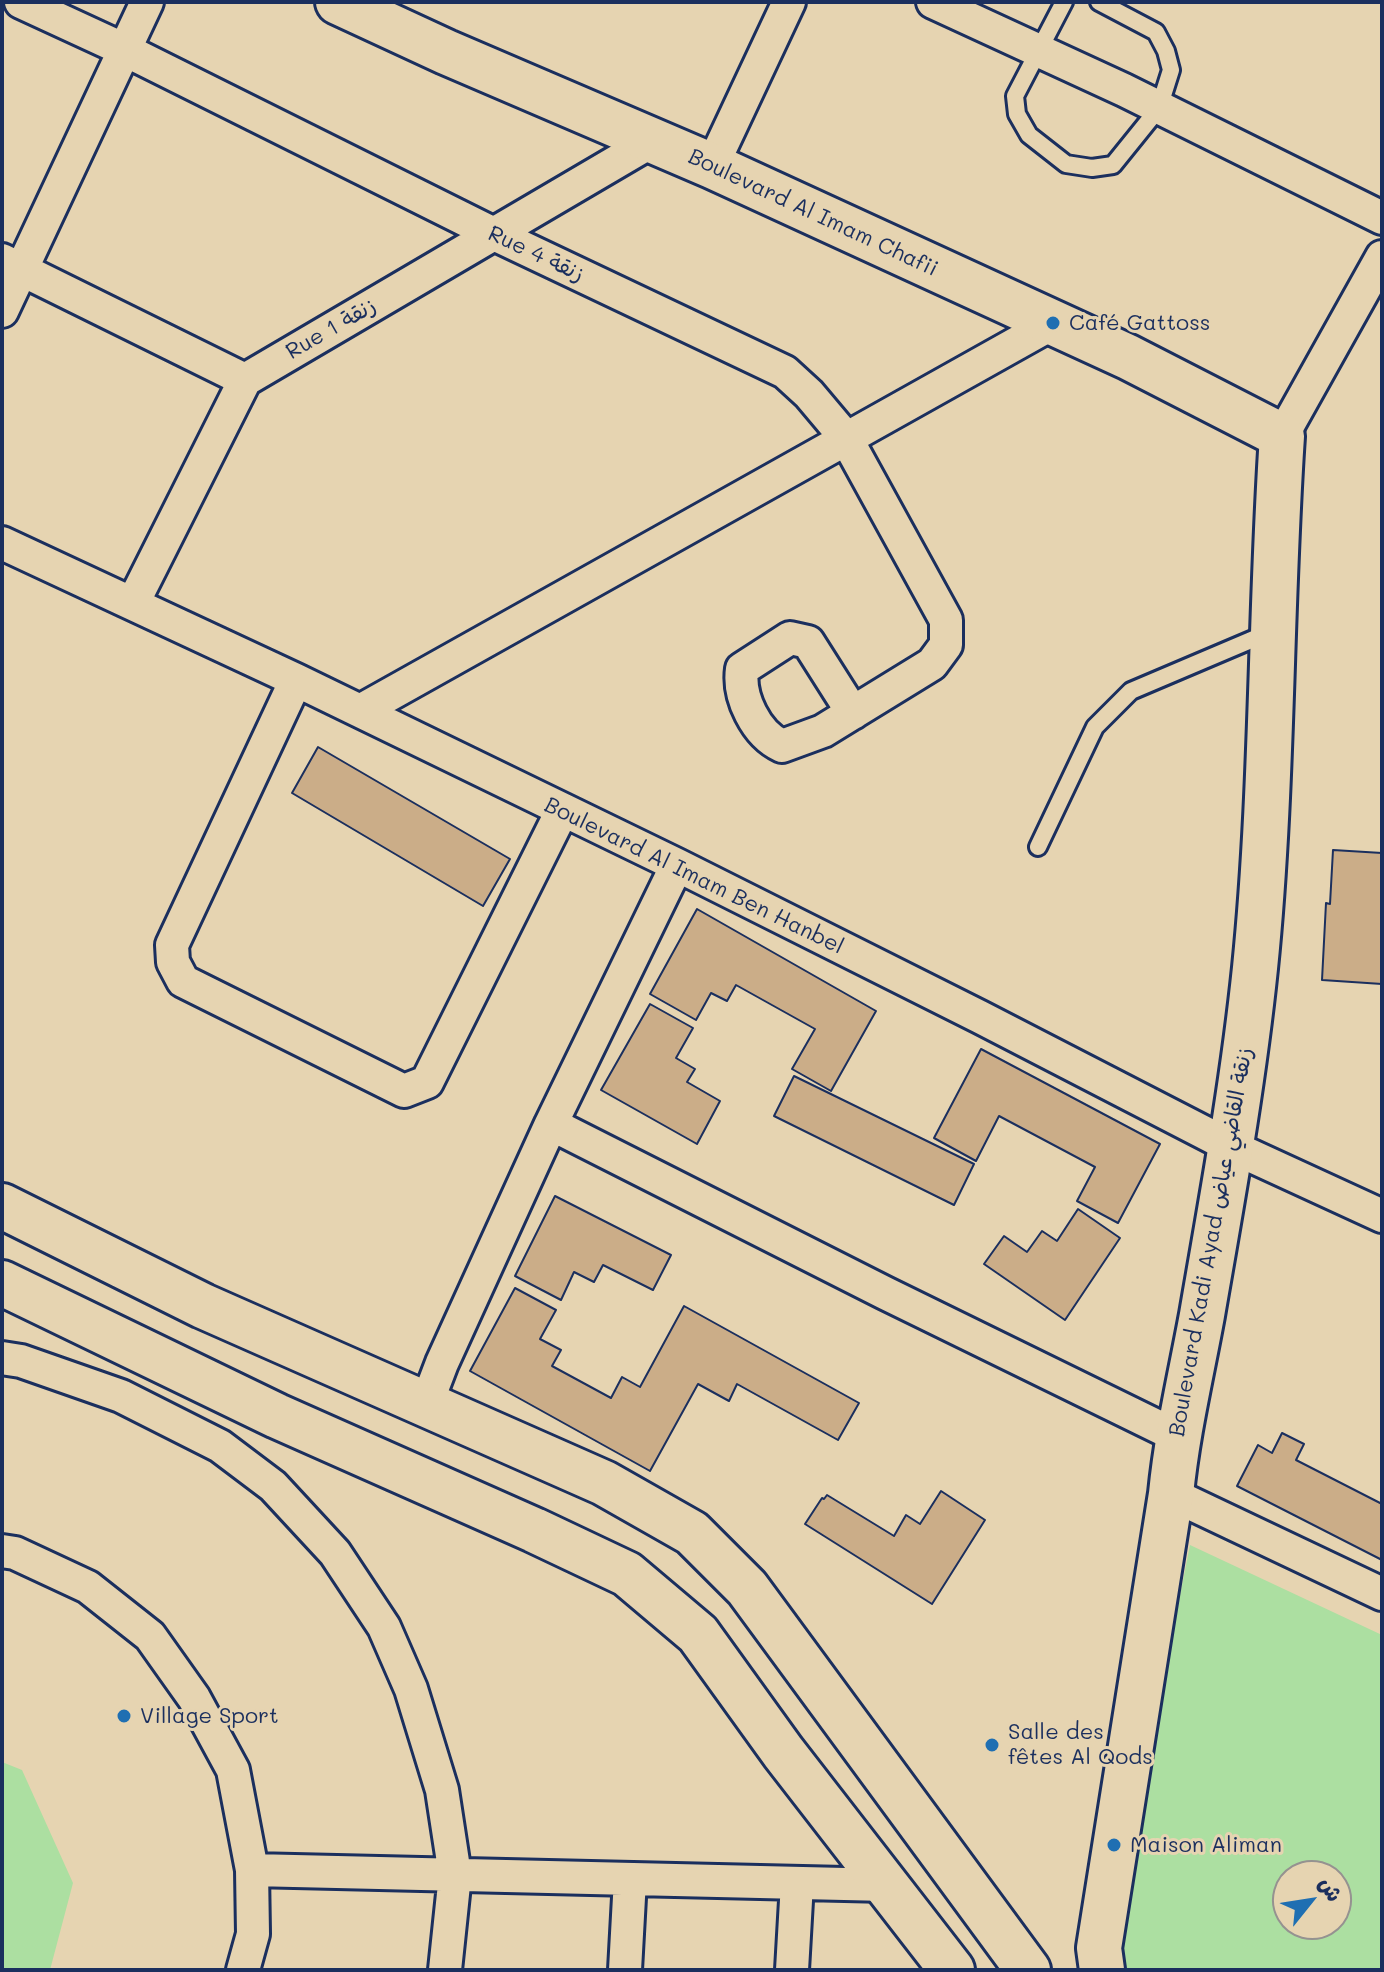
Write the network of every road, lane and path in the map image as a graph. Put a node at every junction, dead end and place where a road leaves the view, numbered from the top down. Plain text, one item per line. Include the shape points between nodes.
1 (21, 2) edge
2 (147, 2) edge
3 (338, 2) edge
4 (789, 2) edge
5 (933, 2) edge
6 (1064, 2) edge
7 (1099, 2) edge
8 (125, 50) junction
9 (1037, 50) junction
10 (1159, 108) junction
11 (652, 141) junction
12 (712, 166) junction
13 (1382, 218) edge
14 (494, 234) junction
15 (1382, 257) edge
16 (11, 264) edge
17 (2, 311) edge
18 (1053, 323) junction
19 (245, 380) junction
20 (1282, 436) junction
21 (846, 438) junction
22 (2, 543) edge
23 (133, 603) junction
24 (1274, 630) junction
25 (296, 680) junction
26 (360, 711) junction
27 (853, 713) dead end
28 (562, 811) junction
29 (1038, 847) dead end
30 (677, 865) junction
31 (551, 1124) junction
32 (1232, 1147) junction
33 (2, 1206) edge
34 (1382, 1216) edge
35 (2, 1283) edge
36 (2, 1358) edge
37 (426, 1405) junction
38 (1177, 1436) junction
39 (1171, 1494) junction
40 (2, 1551) edge
41 (1382, 1594) edge
42 (252, 1870) junction
43 (455, 1875) junction
44 (630, 1879) junction
45 (797, 1883) junction
46 (887, 1885) junction
47 (1095, 1963) edge
48 (243, 1970) edge
49 (445, 1970) edge
50 (625, 1970) edge
51 (792, 1970) edge
52 (952, 1970) edge
53 (1028, 1970) edge

1 - 8 street, Rue 4 زنقة
2 - 8 street
3 - 11 street, Boulevard Al Imam Chafii
4 - 12 street
5 - 9 street
6 - 9 lane
7 - 10 lane via 1156,32 1171,70
8 - 14 street, Rue 4 زنقة
8 - 16 street
9 - 10 street
9 - 10 lane via 1015,96 1017,114 1029,135 1066,164 1113,165
10 - 13 street
11 - 12 street, Boulevard Al Imam Chafii
11 - 14 street, Rue 1 زنقة
12 - 18 street, Boulevard Al Imam Chafii
14 - 19 street, Rue 1 زنقة
14 - 21 street, Rue 4 زنقة via 785,372
15 - 20 street
16 - 17 street
16 - 19 street
18 - 20 street, Boulevard Al Imam Chafii
18 - 21 street
19 - 23 street
20 - 24 street, Boulevard Kadi Ayad زنقة القاضي عياض
21 - 26 street
21 - 27 street, Rue 4 زنقة via 946,620 946,645 932,664
22 - 23 street, Boulevard Al Imam Ben Hanbel
23 - 25 street, Boulevard Al Imam Ben Hanbel
24 - 29 lane via 1131,691 1095,727
24 - 32 street, Boulevard Kadi Ayad زنقة القاضي عياض via 1255,968
25 - 26 street, Boulevard Al Imam Ben Hanbel
25 - 28 street via 172,945 173,962 183,981 404,1091 427,1082
26 - 28 street, Boulevard Al Imam Ben Hanbel
28 - 30 street, Boulevard Al Imam Ben Hanbel
30 - 31 street
30 - 32 street, Boulevard Al Imam Ben Hanbel
31 - 37 street
31 - 38 street
32 - 34 street, Boulevard Al Imam Ben Hanbel
32 - 38 street, Boulevard Kadi Ayad زنقة القاضي عياض
33 - 37 street via 203,1306
35 - 46 street via 277,1416 627,1574 698,1634
36 - 43 street via 121,1396 220,1446 273,1486 335,1553 384,1627 411,1689 442,1790
37 - 53 street via 604,1483 692,1533 747,1588
38 - 39 street, Boulevard Kadi Ayad زنقة القاضي عياض
39 - 41 street
39 - 47 street, Boulevard Kadi Ayad زنقة القاضي عياض
40 - 42 street via 88,1587 150,1636 194,1698 233,1770
42 - 43 street
42 - 48 street via 253,1934
43 - 44 street
43 - 49 street
44 - 45 street
44 - 50 street
45 - 46 street
45 - 51 street
46 - 52 street

